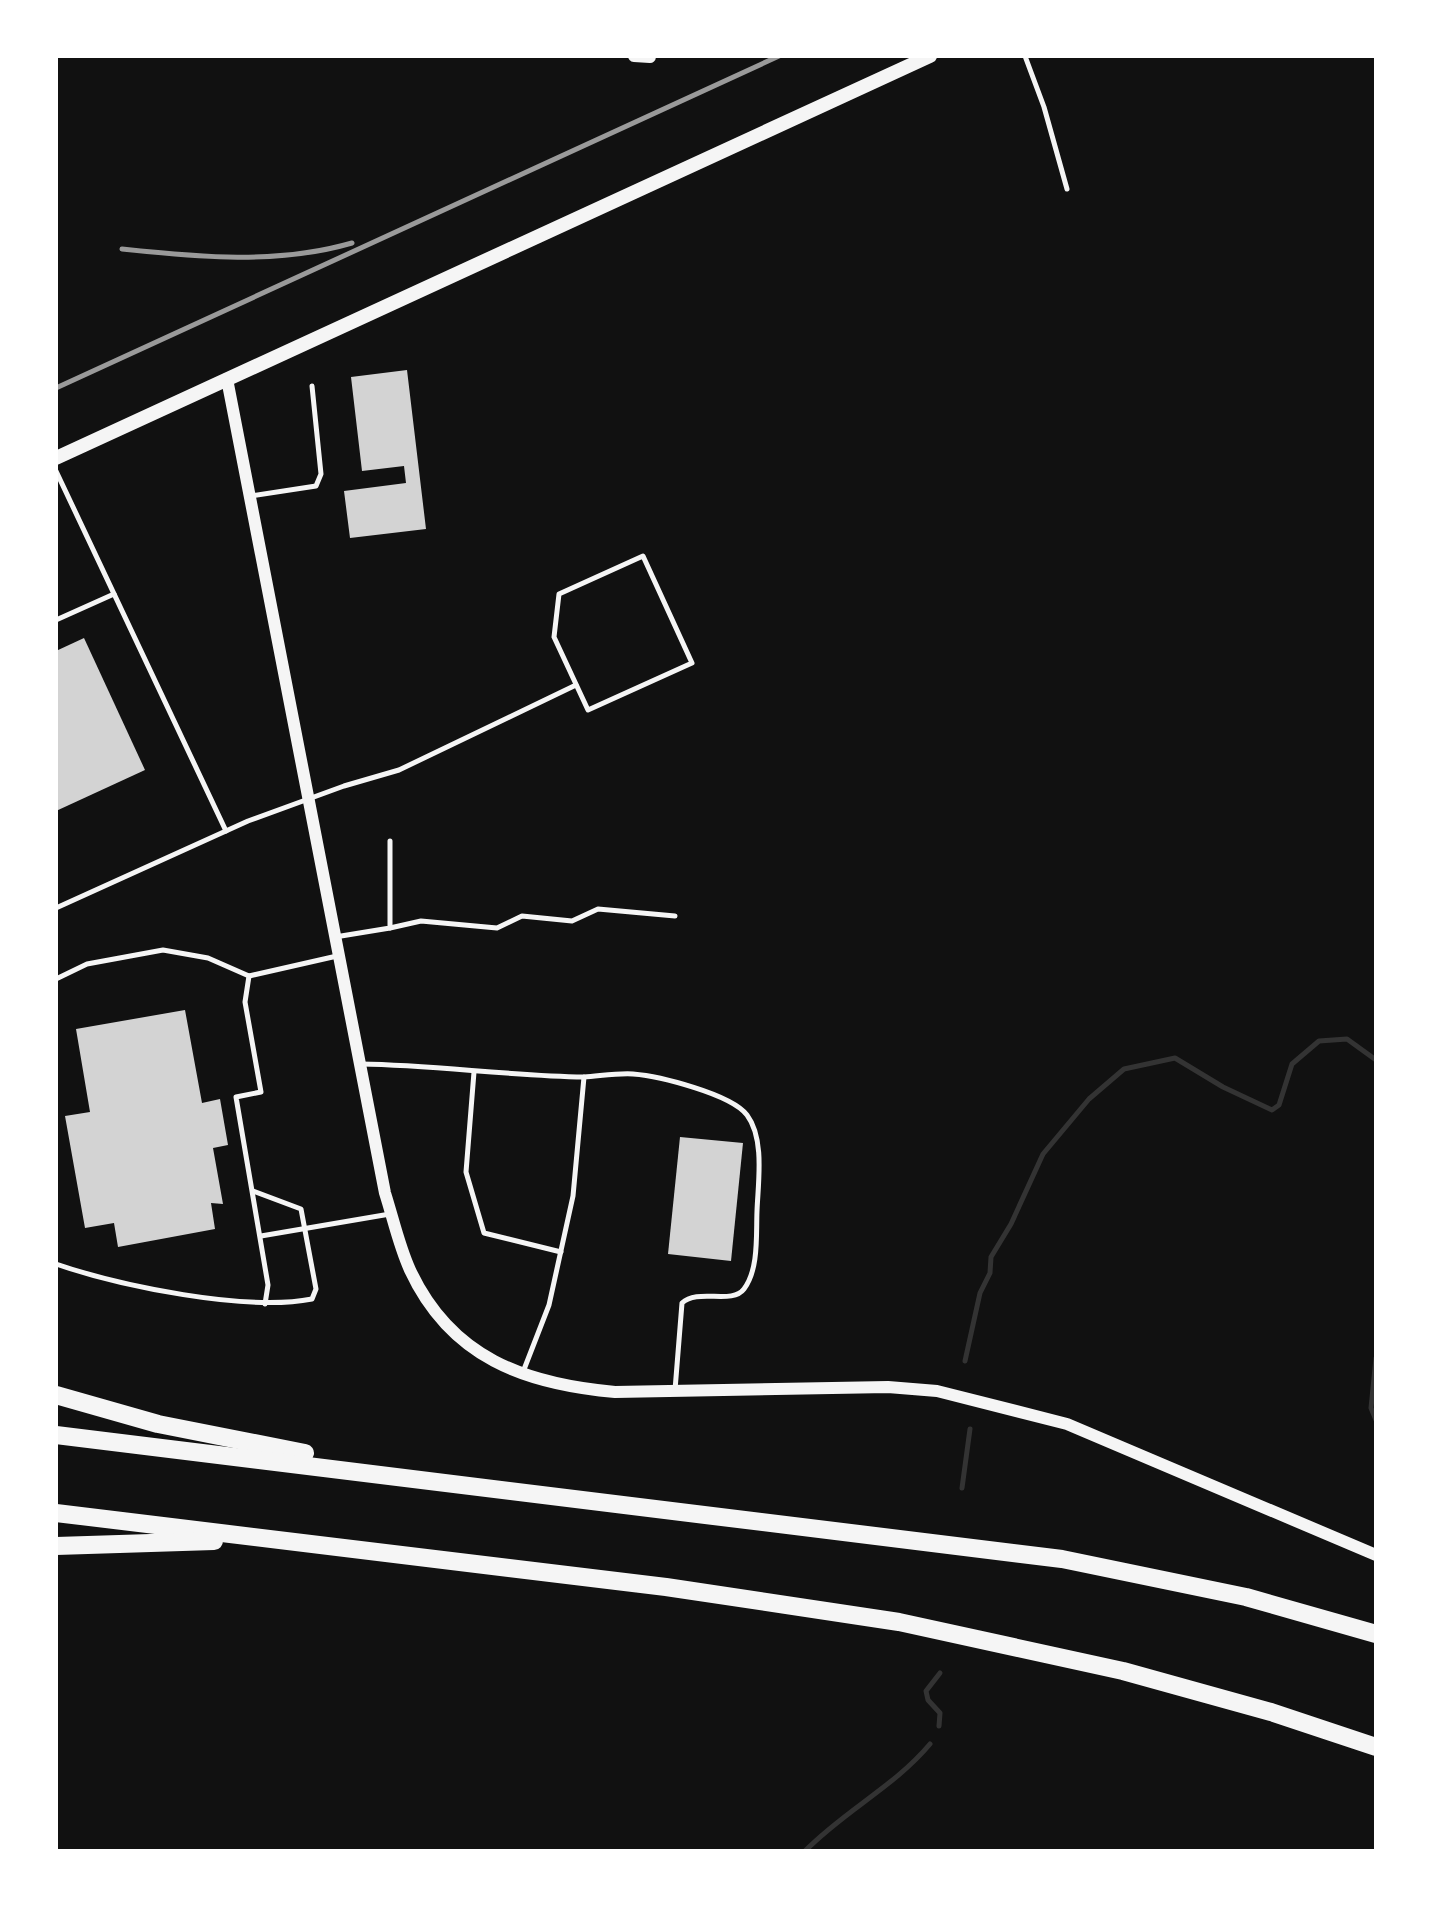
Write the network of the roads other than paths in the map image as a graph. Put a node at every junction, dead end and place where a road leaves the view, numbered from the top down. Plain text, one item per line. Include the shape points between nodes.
1 (634, 56) edge
2 (930, 56) edge
3 (1025, 56) edge
4 (650, 57) edge
5 (1067, 189) dead end
6 (227, 379) junction
7 (312, 386) dead end
8 (56, 458) edge
9 (56, 471) edge
10 (250, 496) junction
11 (114, 594) junction
12 (56, 620) edge
13 (576, 685) junction
14 (308, 799) junction
15 (226, 831) junction
16 (390, 841) dead end
17 (56, 908) edge
18 (675, 916) dead end
19 (390, 928) junction
20 (334, 937) junction
21 (337, 956) junction
22 (249, 976) junction
23 (56, 979) edge
24 (359, 1064) junction
25 (474, 1072) junction
26 (584, 1077) junction
27 (253, 1191) junction
28 (391, 1214) junction
29 (305, 1228) junction
30 (261, 1236) junction
31 (561, 1252) junction
32 (56, 1264) edge
33 (265, 1304) junction
34 (521, 1376) junction
35 (675, 1391) junction
36 (56, 1395) edge
37 (56, 1435) edge
38 (446, 1480) junction
39 (56, 1513) edge
40 (277, 1539) junction
41 (56, 1546) edge
42 (1376, 1555) edge
43 (1376, 1634) edge
44 (1376, 1747) edge

1 - 4 street
2 - 6 main road
3 - 5 lane
6 - 8 main road
6 - 10 street
7 - 10 lane via 321,474 316,486
9 - 11 lane
10 - 14 street
11 - 12 lane
11 - 15 lane
13 - 13 lane via 554,637 559,594 643,556 692,663 588,710
13 - 14 lane via 399,770
14 - 15 lane
14 - 20 street
15 - 17 lane
16 - 19 lane
18 - 19 lane via 598,909 572,921 522,916 497,928 421,921
19 - 20 lane
20 - 21 street
21 - 22 lane
21 - 24 street
22 - 23 lane via 208,958 163,950 87,964
22 - 27 lane via 245,1002 261,1092 236,1097
24 - 25 lane
24 - 28 street
25 - 26 lane
25 - 31 lane via 466,1172 484,1233
26 - 31 lane via 573,1196
26 - 35 lane via 633,1074 703,1092 746,1113 755,1134 755,1259 747,1286 735,1295 695,1296 682,1303
27 - 29 lane via 301,1209
27 - 30 lane
28 - 29 lane
28 - 34 street via 410,1270 434,1309 463,1339
29 - 30 lane
29 - 33 lane via 316,1289 312,1299
30 - 33 lane via 268,1285
31 - 34 lane via 549,1305
32 - 33 lane via 118,1283
34 - 35 street via 584,1390
35 - 42 street via 937,1391 1067,1424
36 - 38 highway via 158,1424
37 - 38 highway
38 - 43 highway via 1062,1559 1246,1597
39 - 40 highway
40 - 41 highway
40 - 44 highway via 751,1598 899,1622 1123,1671

